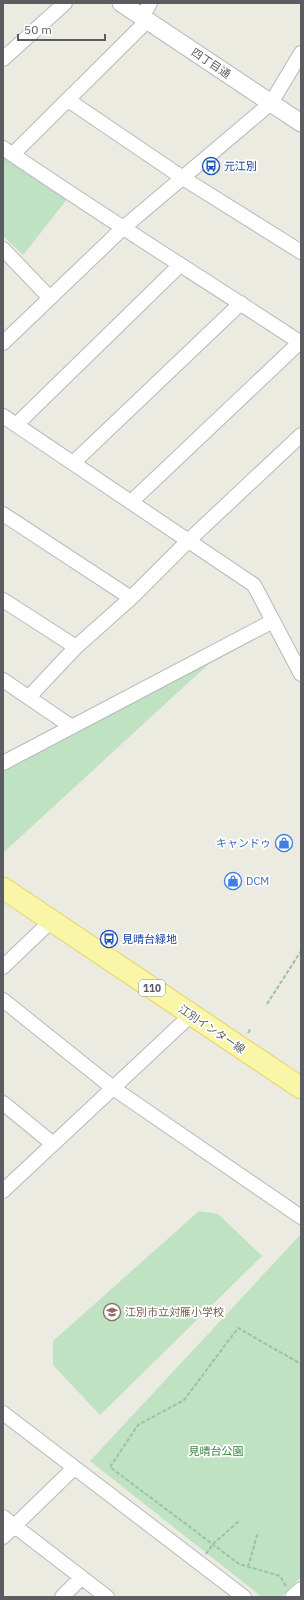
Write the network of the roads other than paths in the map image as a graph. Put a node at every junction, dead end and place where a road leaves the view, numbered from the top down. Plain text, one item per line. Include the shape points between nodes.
1 (65, 3) edge
2 (121, 3) edge
3 (146, 14) edge
4 (301, 53) edge
5 (3, 59) edge
6 (68, 100) junction
7 (271, 103) junction
8 (301, 123) edge
9 (8, 151) edge
10 (183, 178) junction
11 (123, 228) junction
12 (3, 249) edge
13 (301, 252) edge
14 (180, 265) junction
15 (50, 298) junction
16 (241, 303) junction
17 (300, 342) edge
18 (3, 343) edge
19 (3, 416) edge
20 (16, 425) junction
21 (301, 435) edge
22 (73, 463) junction
23 (131, 502) junction
24 (3, 514) edge
25 (188, 541) junction
26 (131, 598) junction
27 (3, 600) edge
28 (273, 621) junction
29 (76, 647) junction
30 (301, 674) edge
31 (3, 680) edge
32 (29, 697) junction
33 (72, 727) junction
34 (4, 761) edge
35 (3, 888) edge
36 (51, 920) junction
37 (3, 967) edge
38 (3, 1000) edge
39 (191, 1015) junction
40 (113, 1088) junction
41 (301, 1088) edge
42 (3, 1103) edge
43 (53, 1144) junction
44 (3, 1191) edge
45 (301, 1217) edge
46 (3, 1413) edge
47 (74, 1468) junction
48 (9, 1522) edge
49 (3, 1537) edge
50 (82, 1578) junction
51 (62, 1597) edge
52 (106, 1597) edge
53 (244, 1597) edge

1 - 5 street
2 - 3 street, 四丁目通
3 - 6 street
3 - 7 street, 四丁目通
4 - 7 street
6 - 9 street
6 - 10 street
7 - 8 street, 四丁目通
7 - 10 street
9 - 11 street
10 - 11 street
10 - 13 street
11 - 14 street
11 - 15 street
12 - 15 street
14 - 16 street
14 - 20 street
15 - 18 street
16 - 17 street
16 - 22 street
17 - 23 street
19 - 20 street
20 - 22 street
21 - 25 street
22 - 23 street
23 - 25 street
24 - 26 street
25 - 26 street
25 - 28 street via 254,585
26 - 29 street
27 - 29 street
28 - 30 street
28 - 33 street
29 - 32 street
31 - 32 street
32 - 33 street
33 - 34 street
35 - 36 main road, 江別インター線 / 110
36 - 37 street
36 - 39 main road, 江別インター線 / 110
38 - 40 street
39 - 40 street
39 - 41 main road, 江別インター線 / 110
40 - 43 street
40 - 45 street
42 - 43 street
43 - 44 street
46 - 47 street
47 - 48 street
47 - 53 street
48 - 49 street
48 - 50 street
50 - 51 street
50 - 52 street

